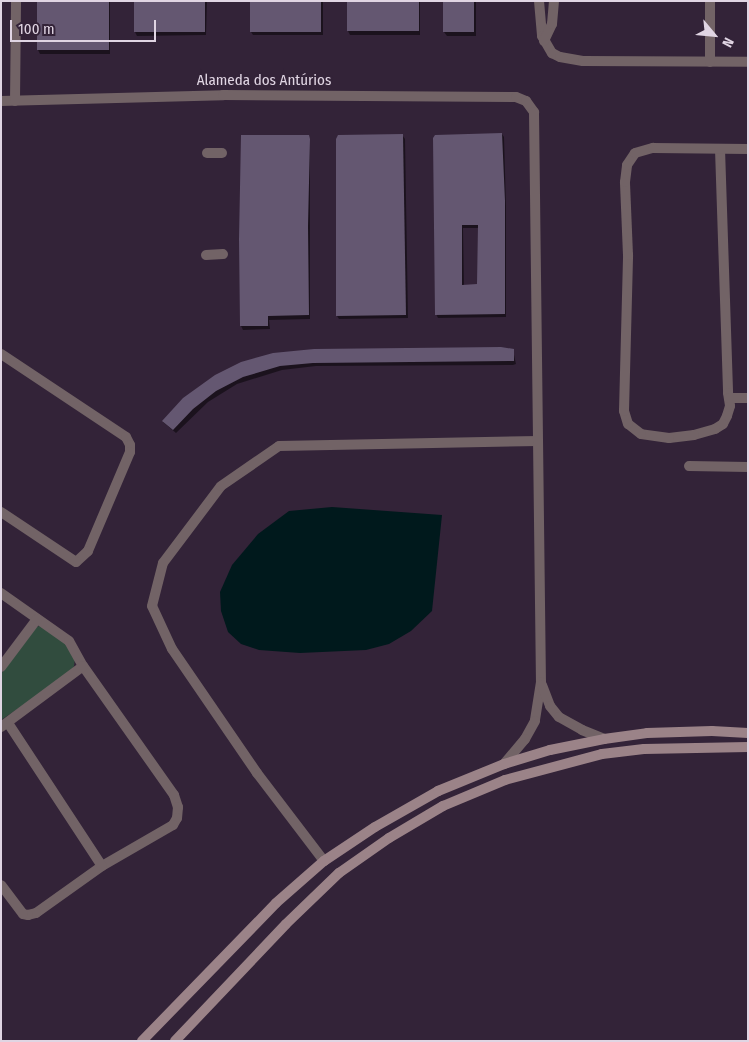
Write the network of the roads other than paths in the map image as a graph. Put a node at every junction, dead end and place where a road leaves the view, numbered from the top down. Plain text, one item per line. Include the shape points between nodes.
1 (16, 1) edge
2 (539, 1) edge
3 (554, 1) edge
4 (710, 1) edge
5 (544, 41) junction
6 (710, 62) junction
7 (748, 62) edge
8 (1, 101) edge
9 (15, 101) junction
10 (720, 149) junction
11 (748, 149) edge
12 (206, 153) dead end
13 (222, 153) dead end
14 (223, 254) dead end
15 (206, 255) dead end
16 (1, 354) edge
17 (729, 398) junction
18 (748, 398) edge
19 (538, 441) junction
20 (689, 466) dead end
21 (748, 467) edge
22 (1, 512) edge
23 (1, 593) edge
24 (37, 619) junction
25 (3, 660) edge
26 (83, 666) junction
27 (541, 682) junction
28 (5, 725) edge
29 (748, 733) edge
30 (604, 739) junction
31 (748, 747) edge
32 (504, 764) junction
33 (324, 861) junction
34 (102, 866) junction
35 (1, 885) edge
36 (142, 1041) edge
37 (175, 1041) edge

1 - 9 street
2 - 5 street
3 - 5 street via 552,24
4 - 6 street
5 - 6 street via 552,53 576,60
6 - 7 street
8 - 9 street, Alameda dos Antúrios
9 - 19 street, Alameda dos Antúrios via 223,96 516,97 526,101 534,112
10 - 11 street
10 - 17 street
10 - 17 street via 653,148 635,153 627,165 624,411 628,424 640,434 668,438 694,435 723,424 730,406
12 - 13 street
14 - 15 street
16 - 22 street via 126,437 130,452 88,551 76,562
17 - 18 street
19 - 27 street
19 - 33 street via 279,446 221,486 163,563 152,606 172,649 257,773
20 - 21 street
23 - 24 street
24 - 25 street
24 - 26 street via 69,641
26 - 28 street
26 - 34 street via 174,795 178,807 173,825
27 - 30 street via 550,706 559,717
27 - 32 street via 535,721 525,740
28 - 34 street
29 - 30 main road via 712,730
30 - 32 main road
31 - 37 main road via 644,748 602,754 505,780 443,806 389,838 340,874 286,924
32 - 33 main road via 438,791
33 - 36 main road via 276,903
34 - 35 street via 28,916 19,911

